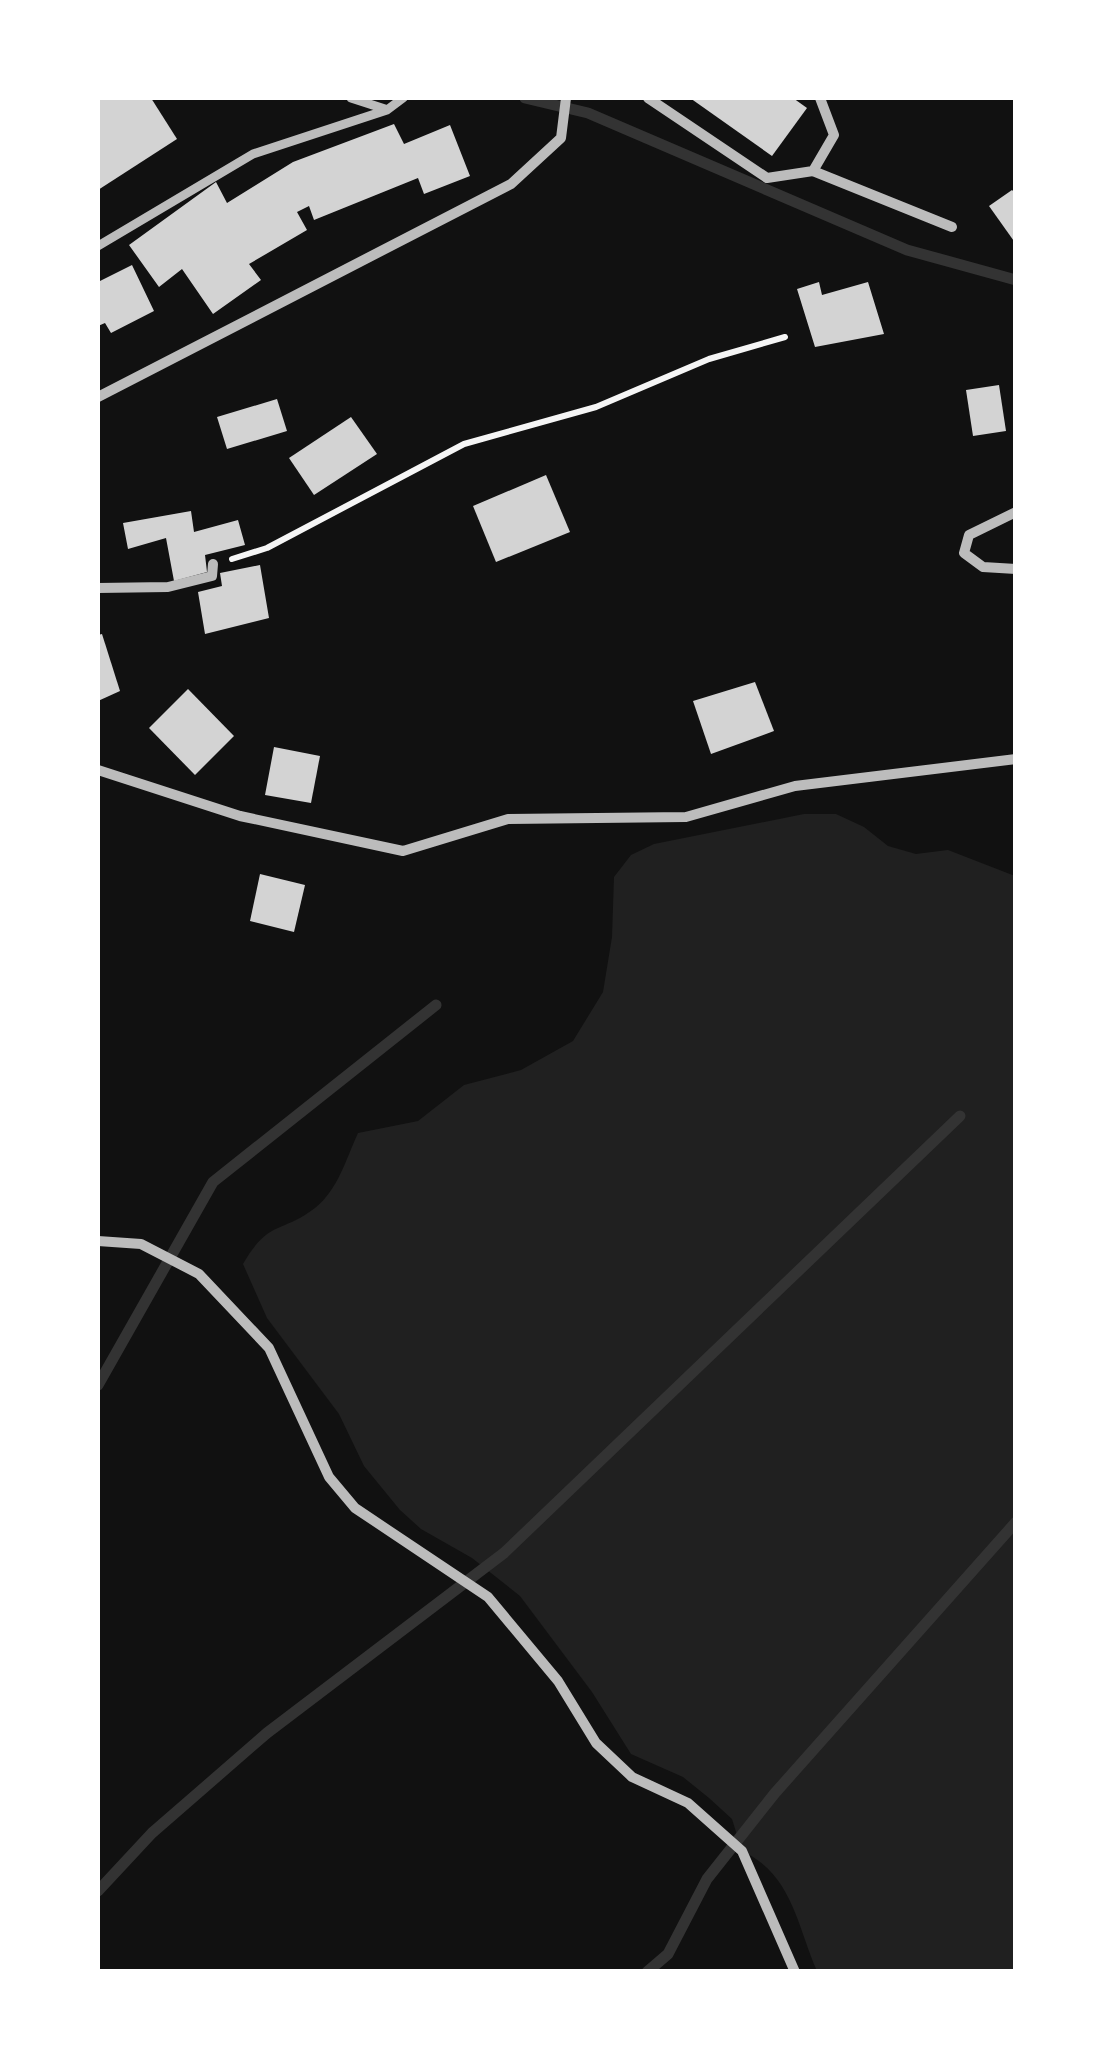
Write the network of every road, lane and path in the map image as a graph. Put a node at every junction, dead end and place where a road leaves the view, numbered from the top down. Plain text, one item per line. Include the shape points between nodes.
1 (350, 98) edge
2 (403, 98) edge
3 (566, 98) edge
4 (648, 98) edge
5 (820, 98) edge
6 (387, 110) junction
7 (813, 171) junction
8 (952, 227) dead end
9 (98, 246) edge
10 (785, 337) dead end
11 (98, 397) edge
12 (1016, 512) edge
13 (213, 564) joint
14 (1016, 569) edge
15 (98, 588) edge
16 (1016, 759) edge
17 (98, 770) edge
18 (98, 1241) edge
19 (795, 1972) edge

1 - 6 street
2 - 6 street
3 - 11 street via 562,138 510,184
4 - 7 street via 768,178
5 - 7 street via 834,136
6 - 9 street via 253,154
7 - 8 street
10 - 13 path via 709,359 596,407 464,444 268,548
12 - 14 street via 969,535 964,553 984,567
13 - 15 street via 212,576 168,587
16 - 17 street via 795,786 686,817 508,819 402,851 240,816
18 - 19 street via 141,1244 199,1274 268,1348 329,1477 355,1508 488,1597 558,1681 596,1742 632,1777 688,1803 742,1851

